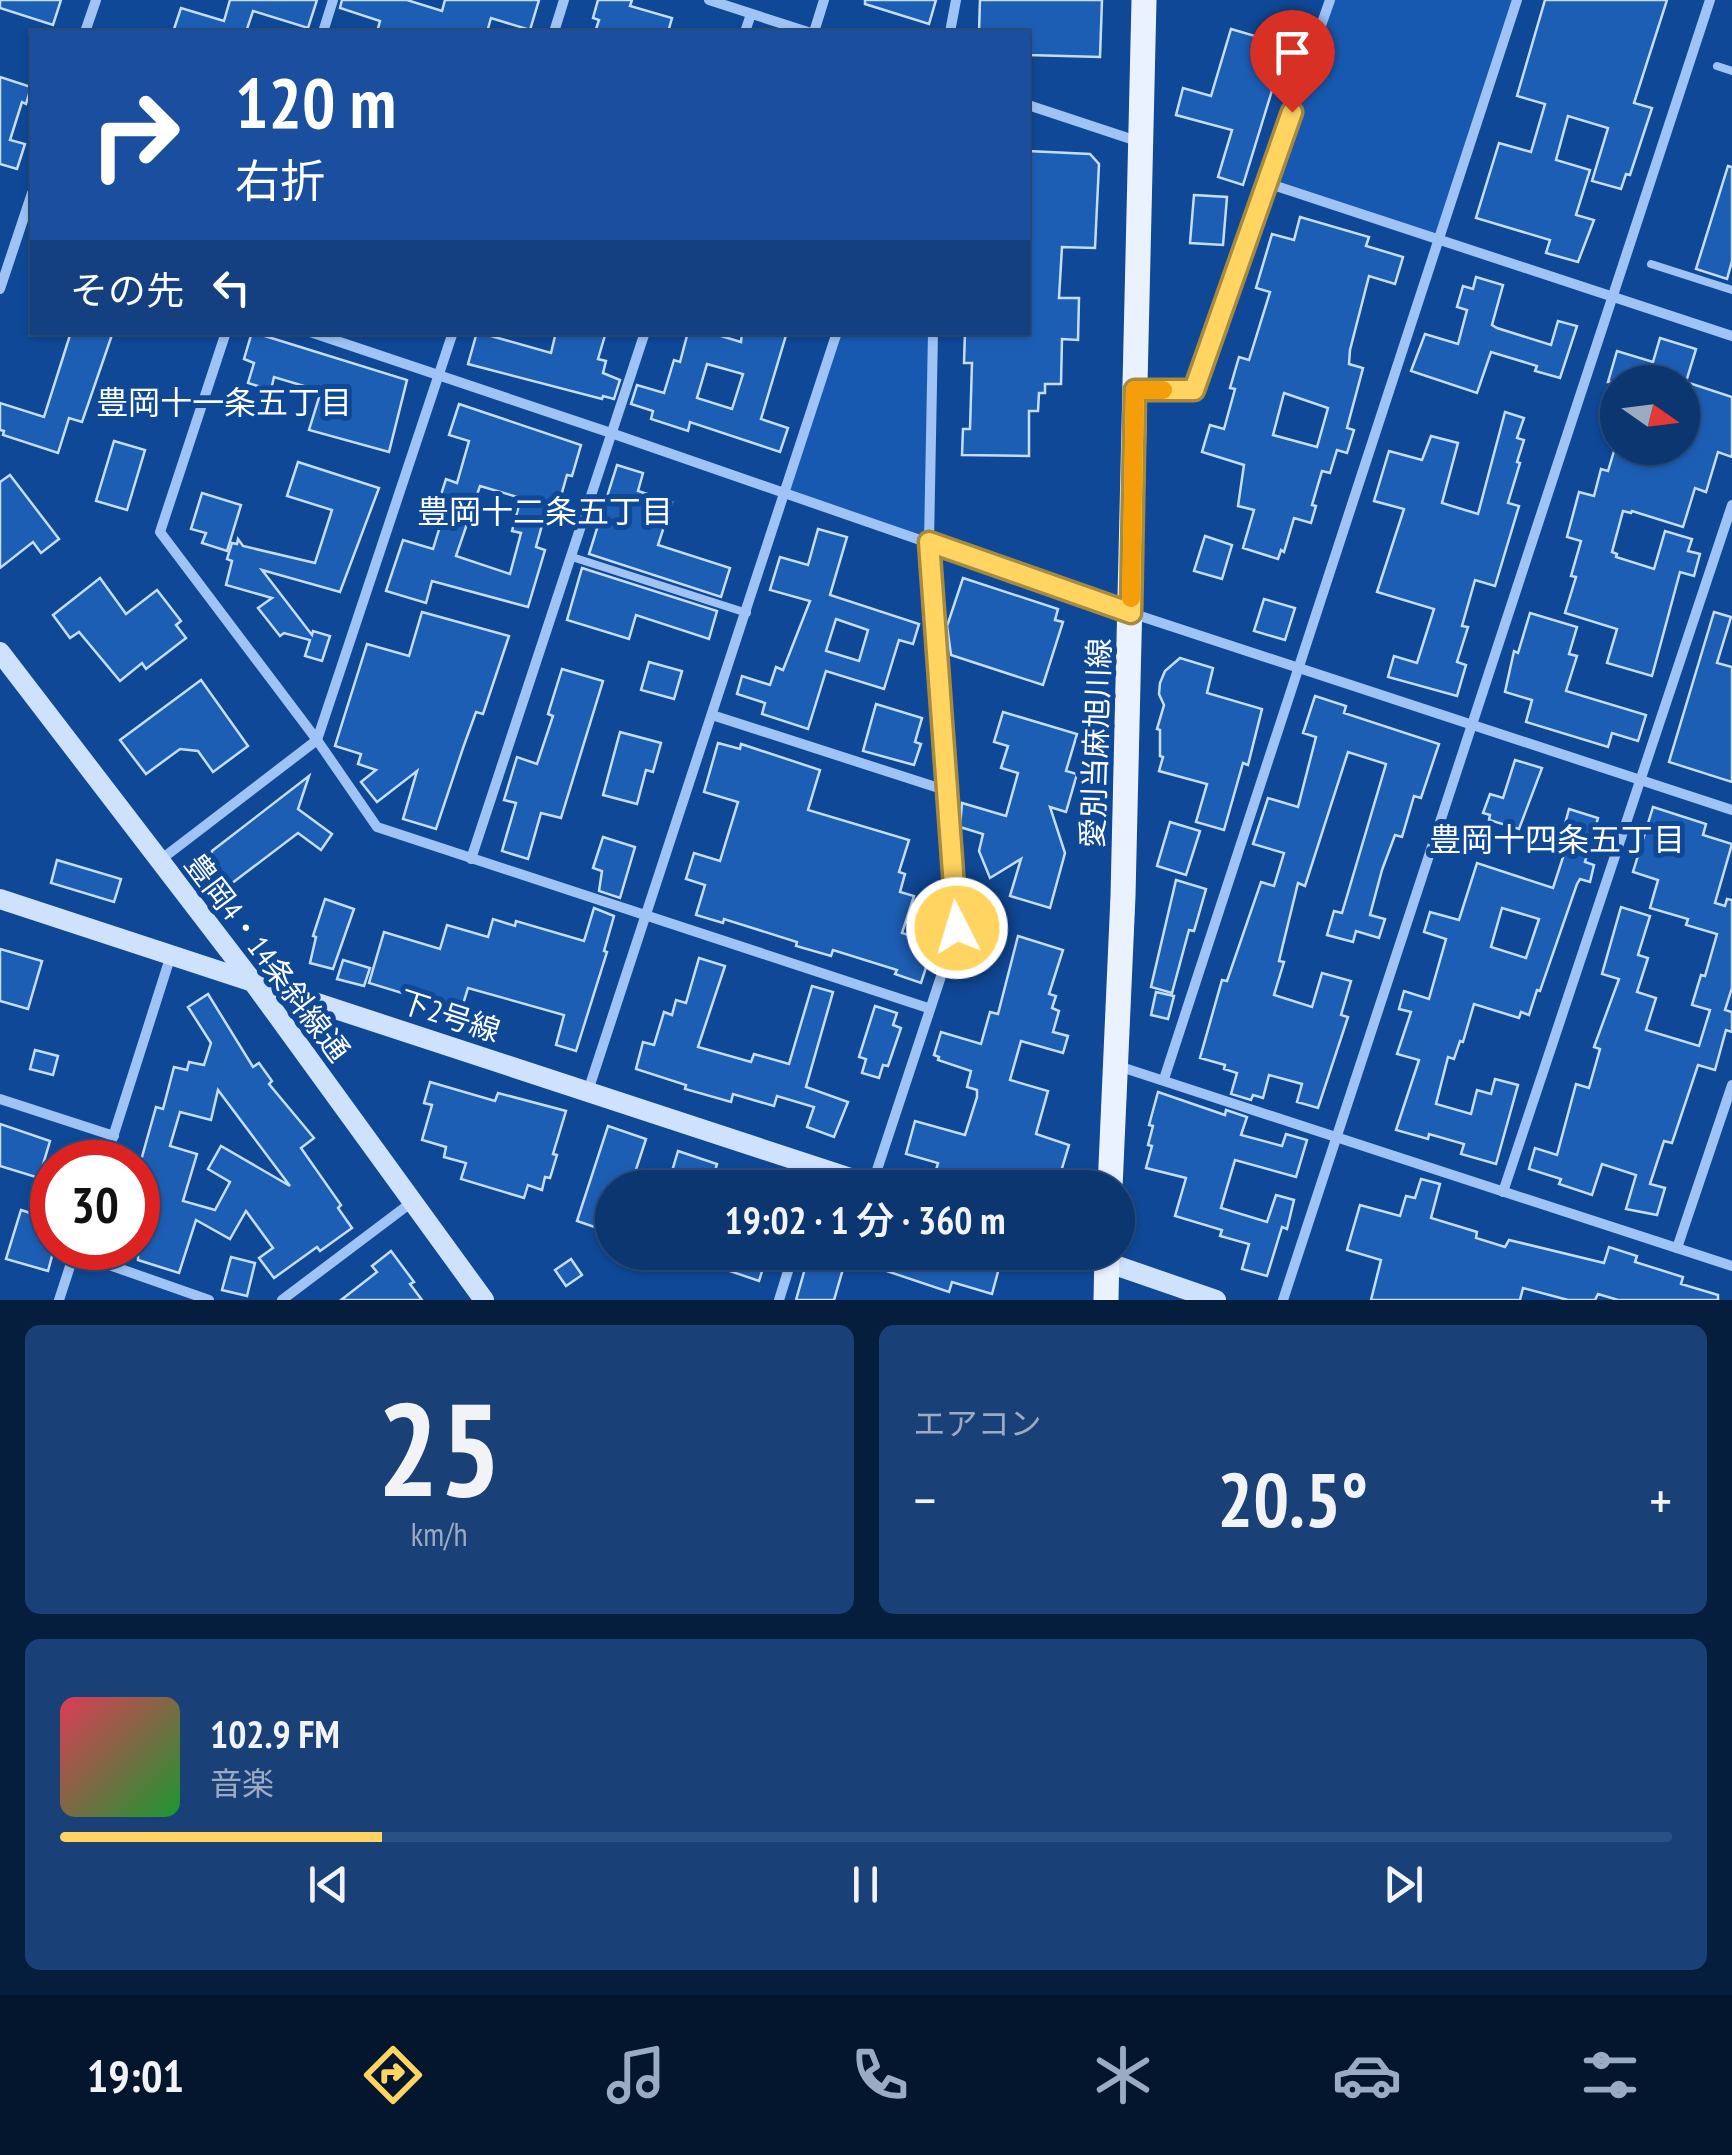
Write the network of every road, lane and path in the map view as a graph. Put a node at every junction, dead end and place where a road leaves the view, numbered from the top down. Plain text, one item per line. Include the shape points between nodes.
1 (96, 0) edge
2 (333, 0) edge
3 (564, 0) edge
4 (709, 0) edge
5 (824, 0) edge
6 (956, 0) edge
7 (1144, 0) edge
8 (1316, 0) edge
9 (1517, 0) edge
10 (1710, 0) edge
11 (1329, 2) edge
12 (751, 14) junction
13 (86, 30) edge
14 (324, 30) edge
15 (555, 30) edge
16 (746, 30) edge
17 (804, 30) edge
18 (812, 30) edge
19 (950, 30) edge
20 (1717, 66) dead end
21 (1732, 71) edge
22 (1030, 106) edge
23 (1140, 142) junction
24 (1267, 183) junction
25 (30, 199) edge
26 (19, 235) junction
27 (30, 239) edge
28 (1440, 240) junction
29 (1651, 264) dead end
30 (0, 288) edge
31 (1732, 290) edge
32 (1612, 296) junction
33 (1732, 334) edge
34 (225, 335) edge
35 (319, 335) edge
36 (452, 335) edge
37 (643, 335) edge
38 (836, 335) edge
39 (933, 335) edge
40 (438, 375) junction
41 (1135, 390) junction
42 (611, 432) junction
43 (786, 492) junction
44 (1732, 505) edge
45 (929, 542) junction
46 (572, 557) junction
47 (1131, 613) junction
48 (747, 614) junction
49 (0, 652) edge
50 (1299, 668) junction
51 (712, 714) junction
52 (1470, 725) junction
53 (317, 740) junction
54 (1642, 779) junction
55 (945, 790) junction
56 (1732, 810) edge
57 (470, 859) junction
58 (158, 862) junction
59 (0, 899) edge
60 (645, 913) junction
61 (171, 955) junction
62 (252, 982) junction
63 (928, 1008) junction
64 (1117, 1066) junction
65 (1164, 1079) junction
66 (1732, 1085) edge
67 (588, 1090) junction
68 (0, 1099) edge
69 (114, 1136) junction
70 (1336, 1137) junction
71 (113, 1140) edge
72 (797, 1170) edge
73 (881, 1170) edge
74 (1111, 1170) edge
75 (1504, 1192) junction
76 (412, 1202) junction
77 (1677, 1248) junction
78 (1732, 1266) edge
79 (1135, 1269) edge
80 (69, 1270) edge
81 (129, 1270) edge
82 (788, 1270) edge
83 (1107, 1270) edge
84 (59, 1300) edge
85 (209, 1300) edge
86 (282, 1300) edge
87 (484, 1300) edge
88 (779, 1300) edge
89 (1106, 1300) edge
90 (1216, 1300) edge
91 (1283, 1300) edge

1 - 13 street
2 - 14 street
3 - 15 street
4 - 12 street
5 - 18 street
6 - 19 street
7 - 23 main road, 愛別当麻旭川線
8 - 11 street
9 - 28 street
10 - 32 street
11 - 24 street
12 - 16 street
12 - 17 street
20 - 21 lane
22 - 23 street
23 - 41 main road, 愛別当麻旭川線
24 - 28 street
24 - 41 street via 1194,390
25 - 26 street
26 - 27 street
26 - 30 street
28 - 32 street
28 - 50 street
29 - 31 lane
32 - 33 street
32 - 52 street
34 - 53 street via 160,532
35 - 40 street
36 - 40 street
37 - 42 street
38 - 43 street
39 - 45 street
40 - 42 street
40 - 53 street
41 - 47 main road, 愛別当麻旭川線
42 - 43 street
42 - 46 street
43 - 45 street
43 - 48 street
44 - 54 street
45 - 47 street
45 - 55 street
46 - 48 lane
46 - 57 street
47 - 50 street
47 - 64 main road, 愛別当麻旭川線
48 - 51 street
49 - 58 street, 豊岡4・14条斜線通
50 - 52 street
50 - 65 street
51 - 55 street
51 - 60 street
52 - 54 street
52 - 70 street
53 - 57 street via 377,827
53 - 58 street
54 - 56 street
54 - 75 street
55 - 63 street via 957,928
57 - 60 street
58 - 62 street, 豊岡4・14条斜線通
59 - 61 street, 下2号線
60 - 63 street
60 - 67 street
61 - 62 street, 下2号線
61 - 69 street
62 - 67 street, 下2号線
62 - 76 street, 豊岡4・14条斜線通
63 - 73 street
64 - 65 street
64 - 74 main road, 愛別当麻旭川線
65 - 70 street
66 - 77 street
67 - 72 street, 下2号線
68 - 69 street
69 - 71 street
70 - 75 street
70 - 91 street
75 - 77 street
76 - 86 street
76 - 87 street, 豊岡4・14条斜線通
77 - 78 street
79 - 90 street
80 - 84 street
81 - 85 street
82 - 88 street
83 - 89 main road

